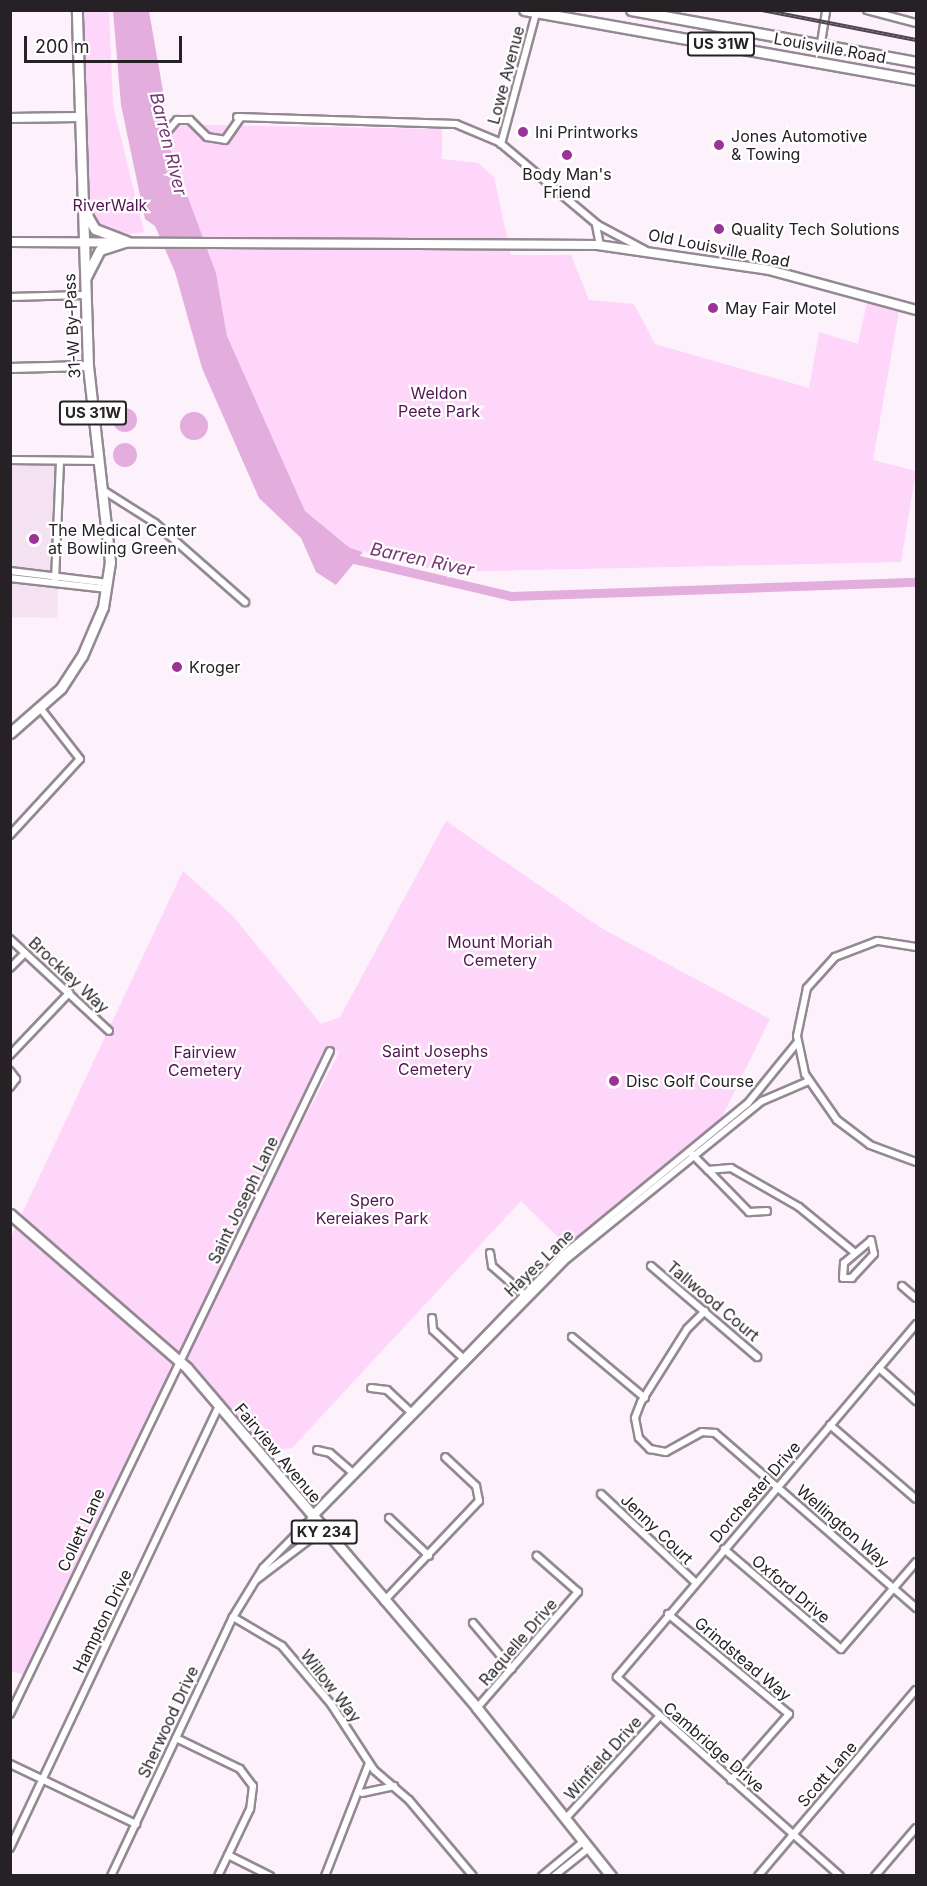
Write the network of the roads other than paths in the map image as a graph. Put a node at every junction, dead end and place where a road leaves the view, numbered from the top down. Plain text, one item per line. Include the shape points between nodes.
1 (77, 10) edge
2 (524, 10) edge
3 (631, 10) edge
4 (826, 10) edge
5 (867, 10) edge
6 (536, 12) edge
7 (916, 23) edge
8 (821, 43) junction
9 (819, 61) junction
10 (916, 62) edge
11 (916, 80) edge
12 (78, 117) junction
13 (10, 118) edge
14 (164, 135) dead end
15 (501, 144) junction
16 (81, 197) junction
17 (593, 220) junction
18 (129, 241) junction
19 (10, 242) edge
20 (82, 243) junction
21 (600, 245) junction
22 (649, 251) junction
23 (84, 283) junction
24 (84, 295) junction
25 (10, 297) edge
26 (916, 310) edge
27 (88, 366) junction
28 (10, 368) edge
29 (10, 460) edge
30 (60, 461) junction
31 (101, 462) junction
32 (106, 492) junction
33 (10, 571) edge
34 (55, 577) junction
35 (10, 578) edge
36 (107, 586) junction
37 (245, 602) dead end
38 (41, 709) junction
39 (10, 733) edge
40 (10, 835) edge
41 (10, 939) edge
42 (916, 947) edge
43 (25, 953) junction
44 (10, 968) edge
45 (69, 993) junction
46 (109, 1031) dead end
47 (797, 1043) junction
48 (330, 1052) dead end
49 (10, 1055) edge
50 (10, 1071) edge
51 (809, 1081) junction
52 (10, 1087) edge
53 (692, 1154) junction
54 (916, 1162) edge
55 (708, 1170) junction
56 (767, 1211) dead end
57 (10, 1214) edge
58 (854, 1252) junction
59 (490, 1253) dead end
60 (651, 1266) dead end
61 (902, 1286) dead end
62 (526, 1297) junction
63 (916, 1298) edge
64 (705, 1311) junction
65 (432, 1318) dead end
66 (916, 1324) edge
67 (572, 1337) dead end
68 (757, 1357) dead end
69 (178, 1359) junction
70 (466, 1361) junction
71 (879, 1368) junction
72 (371, 1388) dead end
73 (645, 1398) junction
74 (916, 1401) edge
75 (219, 1406) junction
76 (413, 1414) junction
77 (830, 1425) junction
78 (316, 1450) dead end
79 (445, 1457) dead end
80 (355, 1475) junction
81 (778, 1488) junction
82 (601, 1494) dead end
83 (916, 1499) edge
84 (312, 1518) junction
85 (389, 1518) dead end
86 (322, 1530) junction
87 (724, 1549) junction
88 (429, 1556) junction
89 (537, 1556) dead end
90 (916, 1562) edge
91 (253, 1582) junction
92 (695, 1582) junction
93 (893, 1588) junction
94 (384, 1602) junction
95 (916, 1608) edge
96 (668, 1614) junction
97 (233, 1617) junction
98 (473, 1623) dead end
99 (513, 1669) junction
100 (617, 1680) joint
101 (916, 1690) edge
102 (477, 1708) junction
103 (10, 1714) edge
104 (659, 1717) junction
105 (176, 1738) junction
106 (369, 1763) junction
107 (10, 1764) edge
108 (41, 1779) junction
109 (731, 1780) junction
110 (394, 1786) junction
111 (362, 1793) junction
112 (566, 1818) junction
113 (136, 1824) junction
114 (916, 1828) edge
115 (794, 1834) junction
116 (586, 1845) junction
117 (10, 1848) edge
118 (228, 1855) junction
119 (111, 1875) edge
120 (218, 1875) edge
121 (270, 1875) edge
122 (325, 1875) edge
123 (473, 1875) edge
124 (544, 1875) edge
125 (554, 1875) edge
126 (610, 1875) edge
127 (758, 1875) edge
128 (840, 1875) edge
129 (875, 1875) edge

1 - 12 main road, US 31W
2 - 6 main road, Louisville Road / US 31W
3 - 8 main road, Louisville Road / US 31W
4 - 8 street
5 - 7 street
6 - 9 main road, Louisville Road / US 31W
6 - 15 street, Lowe Avenue
8 - 9 main road
8 - 10 main road, Louisville Road / US 31W
9 - 11 main road, Louisville Road / US 31W
12 - 13 street
12 - 16 main road, US 31W
14 - 15 street, Old Louisville Road via 177,120 190,120 207,137 225,140 239,117 444,120
15 - 17 street, Old Louisville Road
16 - 18 main road via 95,229
16 - 20 main road, US 31W
17 - 21 street
17 - 22 street, Old Louisville Road
18 - 20 street
18 - 21 street
18 - 23 main road via 95,254
19 - 20 street
20 - 23 main road, 31-W By-Pass / US 31W
21 - 22 street
22 - 26 street, Old Louisville Road via 779,272
23 - 24 main road, 31-W By-Pass / US 31W
24 - 25 street
24 - 27 main road, 31-W By-Pass / US 31W
27 - 28 street
27 - 31 main road, 31-W By-Pass / US 31W
29 - 30 street
30 - 31 street
30 - 34 street
31 - 32 main road, 31-W By-Pass / US 31W
32 - 36 main road, 31-W By-Pass / US 31W
32 - 37 street via 152,520
33 - 34 street
34 - 35 street
34 - 36 street
36 - 38 main road, 31-W By-Pass / US 31W via 82,656
38 - 39 main road, 31-W By-Pass / US 31W
38 - 40 street via 80,761
41 - 43 street, Brockley Way
42 - 47 street via 870,942 830,961 803,996
43 - 44 street
43 - 45 street, Brockley Way
45 - 46 street, Brockley Way
45 - 49 street
47 - 51 street
47 - 53 street, Hayes Lane via 753,1098
48 - 69 street, Saint Joseph Lane
50 - 52 street via 16,1079
51 - 53 street, Hayes Lane via 767,1098
51 - 54 street via 851,1133 884,1152
53 - 55 street
53 - 62 street, Hayes Lane via 568,1250
55 - 56 street via 749,1212
55 - 58 street via 734,1170 804,1210
57 - 69 main road, Fairview Avenue / KY 234
58 - 58 street via 867,1241 876,1244 867,1263 844,1279 840,1269
59 - 62 street via 492,1266
60 - 64 street, Tallwood Court
61 - 63 street
62 - 70 street, Hayes Lane
64 - 68 street, Tallwood Court
64 - 73 street via 687,1329
65 - 70 street via 433,1330
66 - 71 street, Dorchester Drive
67 - 73 street
69 - 75 main road, Fairview Avenue / KY 234
69 - 103 street, Collett Lane
70 - 76 street, Hayes Lane
71 - 74 street
71 - 77 street, Dorchester Drive
72 - 76 street via 387,1390
73 - 81 street, Wellington Way via 635,1427 651,1449 674,1451 711,1431
75 - 84 main road, Fairview Avenue / KY 234
75 - 108 street, Hampton Drive
76 - 80 street, Hayes Lane
77 - 81 street, Dorchester Drive
77 - 83 street
78 - 80 street via 330,1453
79 - 88 street via 476,1486 480,1500
80 - 84 street, Hayes Lane
81 - 87 street, Dorchester Drive
81 - 93 street, Wellington Way
82 - 92 street, Jenny Court
84 - 86 main road, Fairview Avenue / KY 234
84 - 91 street, Sherwood Drive
85 - 88 street
86 - 91 street, Sherwood Drive
86 - 94 main road, Fairview Avenue / KY 234
87 - 92 street, Dorchester Drive
87 - 93 street, Oxford Drive via 841,1649
88 - 94 street
89 - 99 street, Raquelle Drive via 578,1592
90 - 93 street
91 - 97 street, Sherwood Drive
92 - 96 street, Dorchester Drive
93 - 95 street, Wellington Way
94 - 102 main road, Fairview Avenue / KY 234
96 - 100 street, Dorchester Drive
96 - 109 street, Grindstead Way via 789,1714
97 - 105 street, Sherwood Drive
97 - 106 street, Willow Way via 282,1646 330,1704
98 - 99 street
99 - 102 street, Raquelle Drive
100 - 104 street, Cambridge Drive
101 - 115 street, Scott Lane
102 - 112 main road, Fairview Avenue / KY 234
104 - 109 street, Cambridge Drive
104 - 112 street, Winfield Drive
105 - 113 street, Sherwood Drive
105 - 118 street via 240,1769 252,1782 254,1797
106 - 110 street, Willow Way
106 - 111 street
107 - 108 street
108 - 113 street
108 - 117 street, Hampton Drive
109 - 115 street, Cambridge Drive
110 - 111 street
110 - 123 street, Willow Way
111 - 122 street
112 - 116 main road, Fairview Avenue / KY 234
113 - 119 street, Sherwood Drive
114 - 129 street
115 - 127 street, Scott Lane
115 - 128 street, Cambridge Drive
116 - 124 street
116 - 125 street
116 - 126 main road, Fairview Avenue / KY 234
118 - 120 street
118 - 121 street

